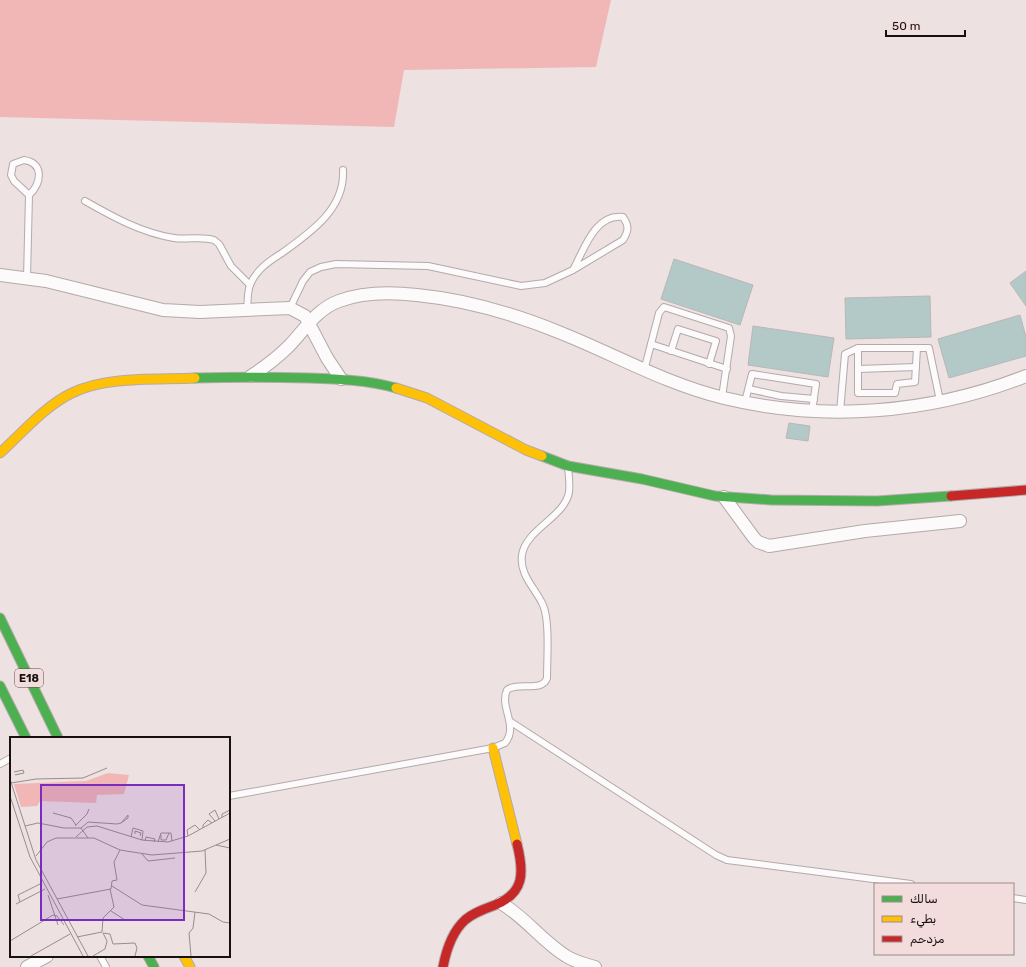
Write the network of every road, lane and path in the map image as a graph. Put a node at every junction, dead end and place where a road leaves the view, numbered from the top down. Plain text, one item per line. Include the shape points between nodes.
1 (343, 170) dead end
2 (29, 195) junction
3 (85, 201) dead end
4 (573, 270) junction
5 (0, 275) edge
6 (27, 278) junction
7 (250, 286) junction
8 (290, 308) junction
9 (248, 310) junction
10 (309, 322) junction
11 (651, 344) junction
12 (858, 348) junction
13 (918, 348) junction
14 (671, 351) junction
15 (709, 364) junction
16 (916, 367) junction
17 (727, 369) junction
18 (858, 369) junction
19 (644, 371) junction
20 (251, 376) junction
21 (1026, 376) edge
22 (341, 379) junction
23 (749, 389) junction
24 (722, 398) junction
25 (940, 401) junction
26 (745, 402) junction
27 (813, 405) junction
28 (840, 412) junction
29 (0, 453) edge
30 (568, 466) junction
31 (1026, 490) edge
32 (724, 497) junction
33 (960, 522) dead end
34 (0, 618) edge
35 (0, 686) edge
36 (3, 701) edge
37 (510, 722) junction
38 (25, 737) edge
39 (58, 737) edge
40 (494, 748) junction
41 (10, 759) edge
42 (0, 764) edge
43 (230, 796) edge
44 (903, 883) edge
45 (1014, 898) edge
46 (1026, 900) edge
47 (501, 904) junction
48 (45, 957) edge
49 (101, 957) edge
50 (137, 957) edge
51 (149, 957) edge
52 (185, 957) edge
53 (28, 967) edge
54 (106, 967) edge
55 (143, 967) edge
56 (154, 967) edge
57 (190, 967) edge
58 (442, 967) edge
59 (595, 967) edge

1 - 7 lane via 343,187 333,209 314,228 267,263
2 - 2 lane via 38,183 38,169 29,160 19,160 13,164 11,175
2 - 6 lane
3 - 7 lane via 121,221 154,234 180,239 214,240 231,266
4 - 4 lane via 623,240 628,232 628,224 622,217 605,219 596,228
4 - 8 lane via 545,283 521,286 428,266 336,264 310,272
5 - 6 street
6 - 9 street via 163,310
7 - 9 lane
8 - 9 street
8 - 10 street via 301,312
10 - 19 street via 330,305 355,296 402,294 451,299 484,306 562,333
10 - 20 street via 277,357
10 - 22 street
11 - 14 lane
11 - 17 lane via 659,312 664,308 729,328 731,336
11 - 19 lane
12 - 13 lane
12 - 18 lane
12 - 28 lane via 845,354
13 - 16 lane
13 - 25 lane via 929,348
14 - 15 lane
14 - 15 lane via 678,329 716,341
15 - 17 lane
16 - 18 lane
16 - 18 lane via 915,382 897,384 895,393 858,394
17 - 24 lane
19 - 24 street
20 - 22 main road
20 - 29 main road via 124,381 90,386 58,401
21 - 25 street
22 - 30 main road via 378,383 427,398 526,450
23 - 26 lane
23 - 27 lane
23 - 27 lane via 752,374 816,384
24 - 26 street
25 - 28 street via 902,408
26 - 27 street via 778,408
27 - 28 street
30 - 32 main road
30 - 37 lane via 569,493 562,506 528,541 522,555 523,571 545,612 548,678 540,686 515,686 507,690 504,699
31 - 32 main road via 877,501 792,501
32 - 33 street via 754,538 769,546 879,529
34 - 39 main road, E18
35 - 36 main road, E18
36 - 38 main road, E18
37 - 40 lane via 508,739 501,746
37 - 44 lane via 727,860
40 - 43 lane
40 - 47 main road via 522,864 515,891
41 - 42 lane
45 - 46 lane
47 - 58 main road via 465,920 452,940
47 - 59 street via 524,920 565,956
48 - 53 street
49 - 54 lane
50 - 55 street
51 - 56 main road
52 - 57 main road

